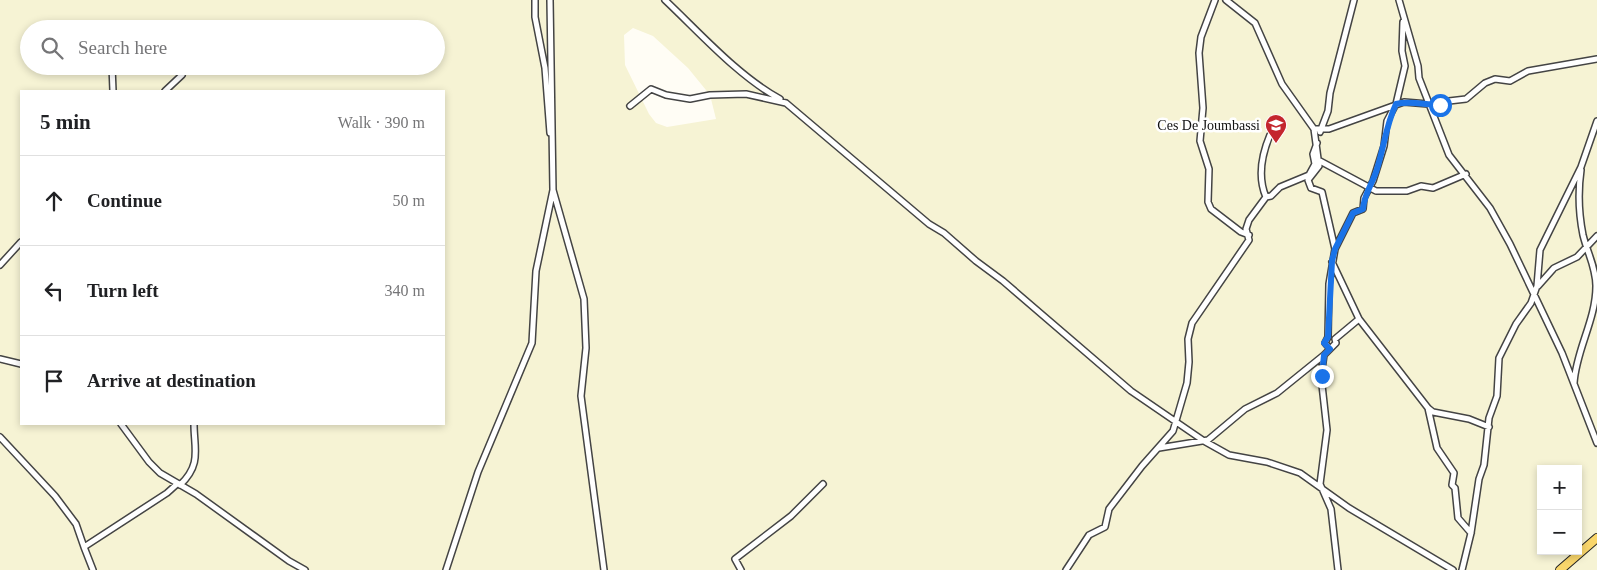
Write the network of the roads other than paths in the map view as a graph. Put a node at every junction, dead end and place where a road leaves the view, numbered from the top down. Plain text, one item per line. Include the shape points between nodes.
1 (535, 0) edge
2 (550, 0) edge
3 (665, 0) edge
4 (1215, 0) edge
5 (1226, 0) edge
6 (1354, 0) edge
7 (1400, 0) edge
8 (1404, 19) junction
9 (1597, 59) edge
10 (112, 75) edge
11 (182, 76) dead end
12 (113, 90) edge
13 (165, 90) edge
14 (786, 104) junction
15 (1396, 104) junction
16 (1428, 105) junction
17 (630, 106) dead end
18 (1597, 121) edge
19 (1314, 129) junction
20 (1321, 130) junction
21 (1270, 135) dead end
22 (1317, 143) junction
23 (553, 153) junction
24 (1320, 161) junction
25 (1581, 166) junction
26 (1466, 174) junction
27 (1369, 188) junction
28 (553, 190) junction
29 (1266, 197) junction
30 (1249, 235) junction
31 (1597, 236) edge
32 (20, 243) edge
33 (1588, 246) junction
34 (1335, 249) junction
35 (1332, 261) junction
36 (0, 265) edge
37 (1534, 293) junction
38 (1359, 319) junction
39 (1330, 349) junction
40 (1324, 355) junction
41 (0, 359) edge
42 (20, 364) edge
43 (1574, 386) junction
44 (1428, 408) junction
45 (1177, 421) junction
46 (122, 425) edge
47 (194, 425) edge
48 (1489, 427) junction
49 (0, 436) edge
50 (1204, 441) junction
51 (1597, 443) edge
52 (1157, 449) junction
53 (178, 484) junction
54 (823, 484) dead end
55 (1325, 492) junction
56 (1471, 533) junction
57 (1597, 538) edge
58 (84, 547) junction
59 (93, 570) edge
60 (305, 570) edge
61 (446, 570) edge
62 (604, 570) edge
63 (741, 570) edge
64 (1066, 570) edge
65 (1338, 570) edge
66 (1453, 570) edge
67 (1462, 570) edge
68 (1560, 570) edge

1 - 23 street
2 - 23 street
3 - 14 street via 747,75
4 - 30 street via 1201,37 1199,53 1203,108 1200,141 1209,169 1208,202 1211,209
5 - 19 street via 1254,20 1282,84
6 - 20 street
7 - 8 street
8 - 15 street via 1402,51 1405,66
8 - 16 street
9 - 16 street via 1528,71 1510,81 1495,79 1466,99
10 - 12 street
11 - 13 street
14 - 17 street via 746,94 690,99 651,90
14 - 45 street via 1131,391
15 - 16 street via 1412,101
15 - 20 street
15 - 27 street
16 - 26 street via 1449,155
18 - 25 street
19 - 20 street
19 - 22 street
20 - 22 street
21 - 29 street via 1260,166
22 - 24 street
22 - 29 street via 1309,175 1280,187
23 - 28 street
24 - 27 street
24 - 34 street via 1308,180 1311,188 1322,192
25 - 33 street via 1583,238
25 - 37 street via 1540,250
26 - 27 street via 1433,188 1421,186 1401,191
26 - 37 street via 1500,222
27 - 34 street via 1363,209 1353,213
28 - 61 street via 536,271 532,343 478,472
28 - 62 street via 584,299 586,348 580,396
29 - 30 street via 1249,220 1246,229
30 - 45 street via 1249,240 1192,323 1188,339 1188,378
31 - 33 street
32 - 36 street
33 - 37 street via 1570,262 1554,268
33 - 43 street via 1596,278 1595,295 1591,320 1575,369
34 - 35 street
35 - 38 street
35 - 39 street via 1328,337 1324,343
37 - 43 street
37 - 48 street via 1499,358 1497,396 1488,418
38 - 39 street via 1336,339
38 - 44 street
39 - 40 street
40 - 50 street via 1277,393 1245,409
40 - 55 street via 1321,381 1327,430 1320,484
41 - 42 street
43 - 51 street
44 - 48 street
44 - 56 street via 1437,448 1454,472 1452,484 1458,518
45 - 50 street
45 - 52 street via 1173,431
46 - 53 street via 149,462
47 - 53 street via 196,455 187,476
48 - 56 street
49 - 58 street via 55,496 76,524
50 - 52 street
50 - 55 street via 1229,455 1267,462 1300,473
52 - 64 street via 1109,509 1104,527 1090,535
53 - 58 street
53 - 60 street
54 - 63 street via 791,516 735,559
55 - 65 street via 1332,516
55 - 66 street
56 - 67 street
57 - 68 main road
58 - 59 street

